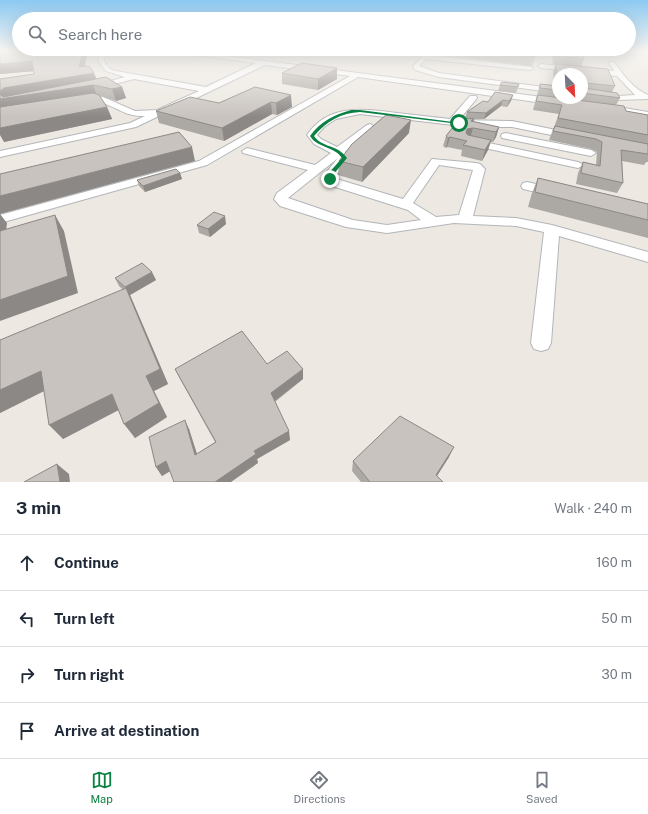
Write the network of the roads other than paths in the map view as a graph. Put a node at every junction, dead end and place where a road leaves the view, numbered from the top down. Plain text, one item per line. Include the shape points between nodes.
1 (113, 72) edge
2 (244, 72) edge
3 (347, 72) edge
4 (430, 72) edge
5 (603, 72) edge
6 (359, 74) junction
7 (618, 74) joint
8 (132, 77) junction
9 (84, 90) edge
10 (208, 90) junction
11 (552, 90) edge
12 (588, 95) edge
13 (645, 97) edge
14 (473, 98) dead end
15 (77, 102) edge
16 (552, 102) edge
17 (170, 108) junction
18 (609, 109) edge
19 (520, 114) dead end
20 (648, 114) edge
21 (452, 122) junction
22 (512, 124) junction
23 (370, 127) edge
24 (506, 136) junction
25 (581, 138) edge
26 (470, 142) edge
27 (500, 148) junction
28 (247, 151) dead end
29 (340, 151) junction
30 (591, 153) dead end
31 (0, 154) edge
32 (578, 165) dead end
33 (317, 169) junction
34 (527, 186) dead end
35 (565, 195) edge
36 (406, 204) junction
37 (0, 219) edge
38 (465, 220) junction
39 (432, 221) junction
40 (552, 229) junction
41 (648, 256) edge
42 (541, 343) dead end

1 - 8 street
2 - 10 street
3 - 6 street
4 - 11 street
5 - 7 street
6 - 16 street
6 - 37 street via 203,163
7 - 13 street
8 - 9 street
8 - 10 street
10 - 17 street
12 - 13 street via 624,99
14 - 21 street
15 - 17 street via 103,100 134,114
17 - 31 street via 133,125
18 - 20 street
19 - 22 street
21 - 22 street via 478,125
21 - 29 street via 368,112 344,113 323,123 312,136 316,142
22 - 24 street
22 - 25 street
23 - 29 street
24 - 27 street
24 - 30 street
26 - 27 street
27 - 32 street
28 - 33 street
29 - 33 street
29 - 36 street via 344,158 330,179
33 - 39 street via 282,196 285,203 350,224 387,228
34 - 35 street
36 - 38 street via 436,161 476,166 479,168
36 - 39 street
38 - 39 street
38 - 40 street via 516,222
40 - 41 street
40 - 42 street

